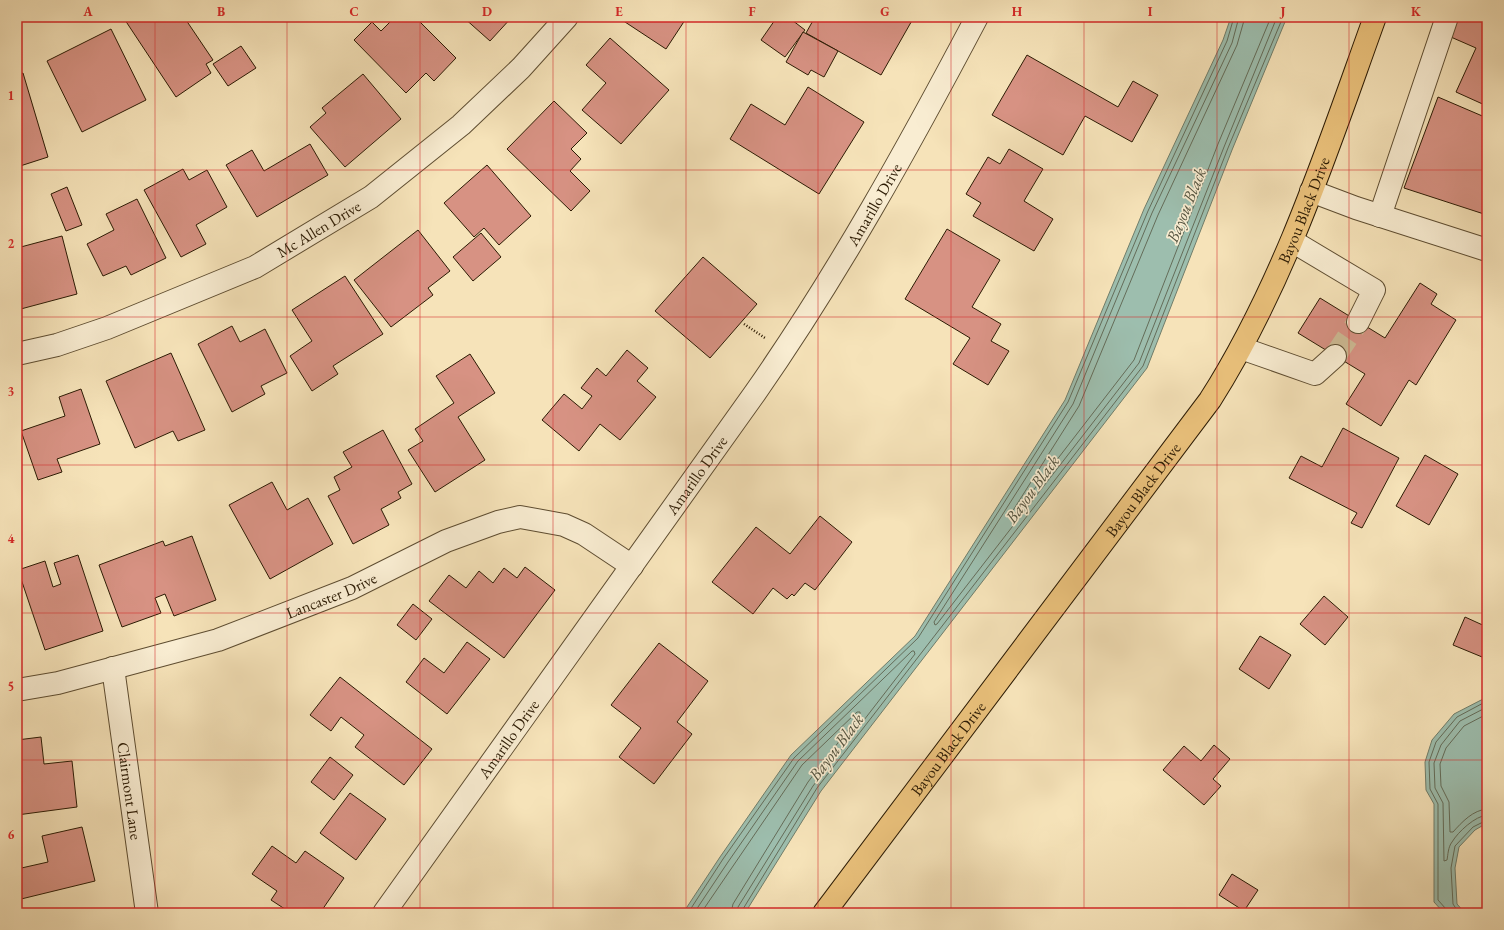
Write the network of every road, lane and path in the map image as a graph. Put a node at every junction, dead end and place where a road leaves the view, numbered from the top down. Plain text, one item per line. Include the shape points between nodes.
1 (568, 17) edge
2 (977, 17) edge
3 (1375, 17) edge
4 (1447, 17) edge
5 (1311, 191) junction
6 (1380, 216) junction
7 (1292, 241) junction
8 (1487, 250) edge
9 (1358, 322) tunnel mouth
10 (1241, 348) junction
11 (17, 354) edge
12 (1336, 356) tunnel mouth
13 (632, 566) junction
14 (112, 668) junction
15 (17, 690) edge
16 (147, 913) edge
17 (384, 913) edge
18 (824, 913) edge

1 - 11 street, Mc Allen Drive via 461,125 371,197 255,267 107,328 57,345
2 - 13 street, Amarillo Drive via 935,98 814,306
3 - 5 main road, Bayou Black Drive
4 - 6 street
5 - 6 street
5 - 7 main road, Bayou Black Drive
6 - 8 street
7 - 9 street via 1374,290
7 - 10 main road, Bayou Black Drive
10 - 12 street via 1315,374
10 - 18 main road, Bayou Black Drive via 1210,400
13 - 14 street, Lancaster Drive via 584,534 564,525 520,517 498,522 446,541 352,588 218,640
13 - 17 street, Amarillo Drive
14 - 15 street, Lancaster Drive via 58,683
14 - 16 street, Clairmont Lane

